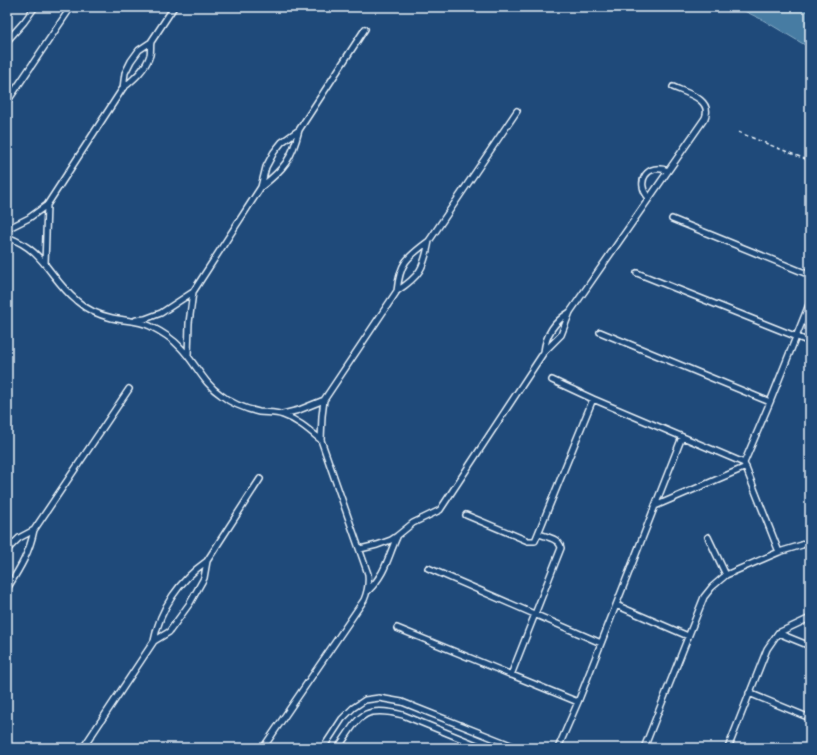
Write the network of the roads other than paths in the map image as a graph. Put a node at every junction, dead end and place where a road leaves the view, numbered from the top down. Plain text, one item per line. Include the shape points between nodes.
1 (35, 7) edge
2 (71, 7) edge
3 (174, 7) edge
4 (365, 29) dead end
5 (7, 41) edge
6 (151, 42) junction
7 (673, 87) dead end
8 (123, 88) junction
9 (7, 102) edge
10 (517, 111) dead end
11 (299, 130) junction
12 (668, 171) junction
13 (261, 188) junction
14 (649, 198) junction
15 (47, 205) junction
16 (672, 219) dead end
17 (7, 229) edge
18 (7, 237) edge
19 (429, 241) junction
20 (45, 264) junction
21 (637, 273) dead end
22 (810, 274) edge
23 (397, 291) junction
24 (193, 292) junction
25 (810, 302) edge
26 (570, 312) junction
27 (132, 320) junction
28 (600, 332) dead end
29 (796, 336) junction
30 (810, 342) edge
31 (544, 352) junction
32 (188, 356) junction
33 (552, 380) dead end
34 (129, 389) dead end
35 (593, 399) junction
36 (324, 400) junction
37 (770, 402) junction
38 (283, 414) junction
39 (682, 437) junction
40 (321, 440) junction
41 (745, 465) junction
42 (260, 479) dead end
43 (655, 506) junction
44 (466, 515) dead end
45 (34, 530) junction
46 (539, 534) junction
47 (397, 536) junction
48 (708, 537) dead end
49 (810, 540) edge
50 (360, 549) junction
51 (7, 550) edge
52 (780, 552) junction
53 (207, 561) junction
54 (428, 568) dead end
55 (726, 575) junction
56 (7, 589) edge
57 (368, 592) junction
58 (616, 605) junction
59 (535, 614) junction
60 (810, 618) edge
61 (397, 628) dead end
62 (778, 633) junction
63 (688, 636) junction
64 (154, 641) junction
65 (601, 642) junction
66 (810, 646) edge
67 (511, 675) junction
68 (749, 693) junction
69 (578, 702) junction
70 (810, 718) edge
71 (83, 748) edge
72 (263, 748) edge
73 (323, 748) edge
74 (338, 748) edge
75 (484, 748) edge
76 (518, 748) edge
77 (558, 748) edge
78 (644, 748) edge
79 (728, 748) edge

1 - 5 lane
2 - 9 lane
3 - 6 lane
4 - 11 lane
6 - 8 lane via 150,56 136,78
6 - 8 lane via 139,50 131,61 125,73
7 - 12 lane via 702,101 707,111 705,118
8 - 15 lane
10 - 19 lane
11 - 13 lane via 288,161 278,174
11 - 13 lane via 282,142 274,152 266,167
12 - 14 lane
12 - 14 lane via 650,170 644,177 643,191
13 - 24 lane
14 - 26 lane
15 - 17 lane
15 - 20 lane
16 - 22 lane
18 - 20 lane via 33,250
19 - 23 lane via 426,258 420,270 411,282
19 - 23 lane via 405,262 399,275
20 - 27 lane via 77,302 93,312 112,318
21 - 29 lane
23 - 36 lane
24 - 27 lane via 161,313 145,319
24 - 32 lane
25 - 29 lane
26 - 31 lane via 561,335
26 - 31 lane via 556,322 545,344
27 - 32 lane via 166,335
28 - 37 lane
29 - 30 lane
29 - 37 lane
31 - 47 lane via 443,507 438,512 413,522
32 - 38 lane via 204,379 220,395 240,407
33 - 35 lane
34 - 45 lane
35 - 39 lane
35 - 46 lane
36 - 38 lane
36 - 40 lane
37 - 41 lane
38 - 40 lane via 299,422
39 - 41 lane
39 - 43 lane
40 - 50 lane
41 - 43 lane
41 - 52 lane
42 - 53 lane
43 - 58 lane
44 - 46 lane via 528,541 535,541
45 - 51 lane via 19,538
45 - 56 lane via 22,565
46 - 59 lane via 559,542 561,548
47 - 50 lane via 377,546
47 - 57 lane via 386,567
48 - 55 lane
49 - 52 lane
50 - 57 lane via 368,574
52 - 55 lane
53 - 64 lane via 193,571 175,593 157,626
53 - 64 lane via 204,578 190,603 169,632
54 - 59 lane
55 - 63 lane via 704,597
57 - 72 lane
58 - 63 lane
58 - 65 lane
59 - 65 lane
59 - 67 lane
60 - 62 lane
61 - 67 lane
62 - 66 lane
62 - 68 lane via 767,649
63 - 78 lane
64 - 71 lane
65 - 69 lane
67 - 69 lane
68 - 70 lane
68 - 79 lane
69 - 77 lane
73 - 76 lane via 342,719 353,708 365,700 379,698 402,702
74 - 75 lane via 360,717 378,711 403,715

